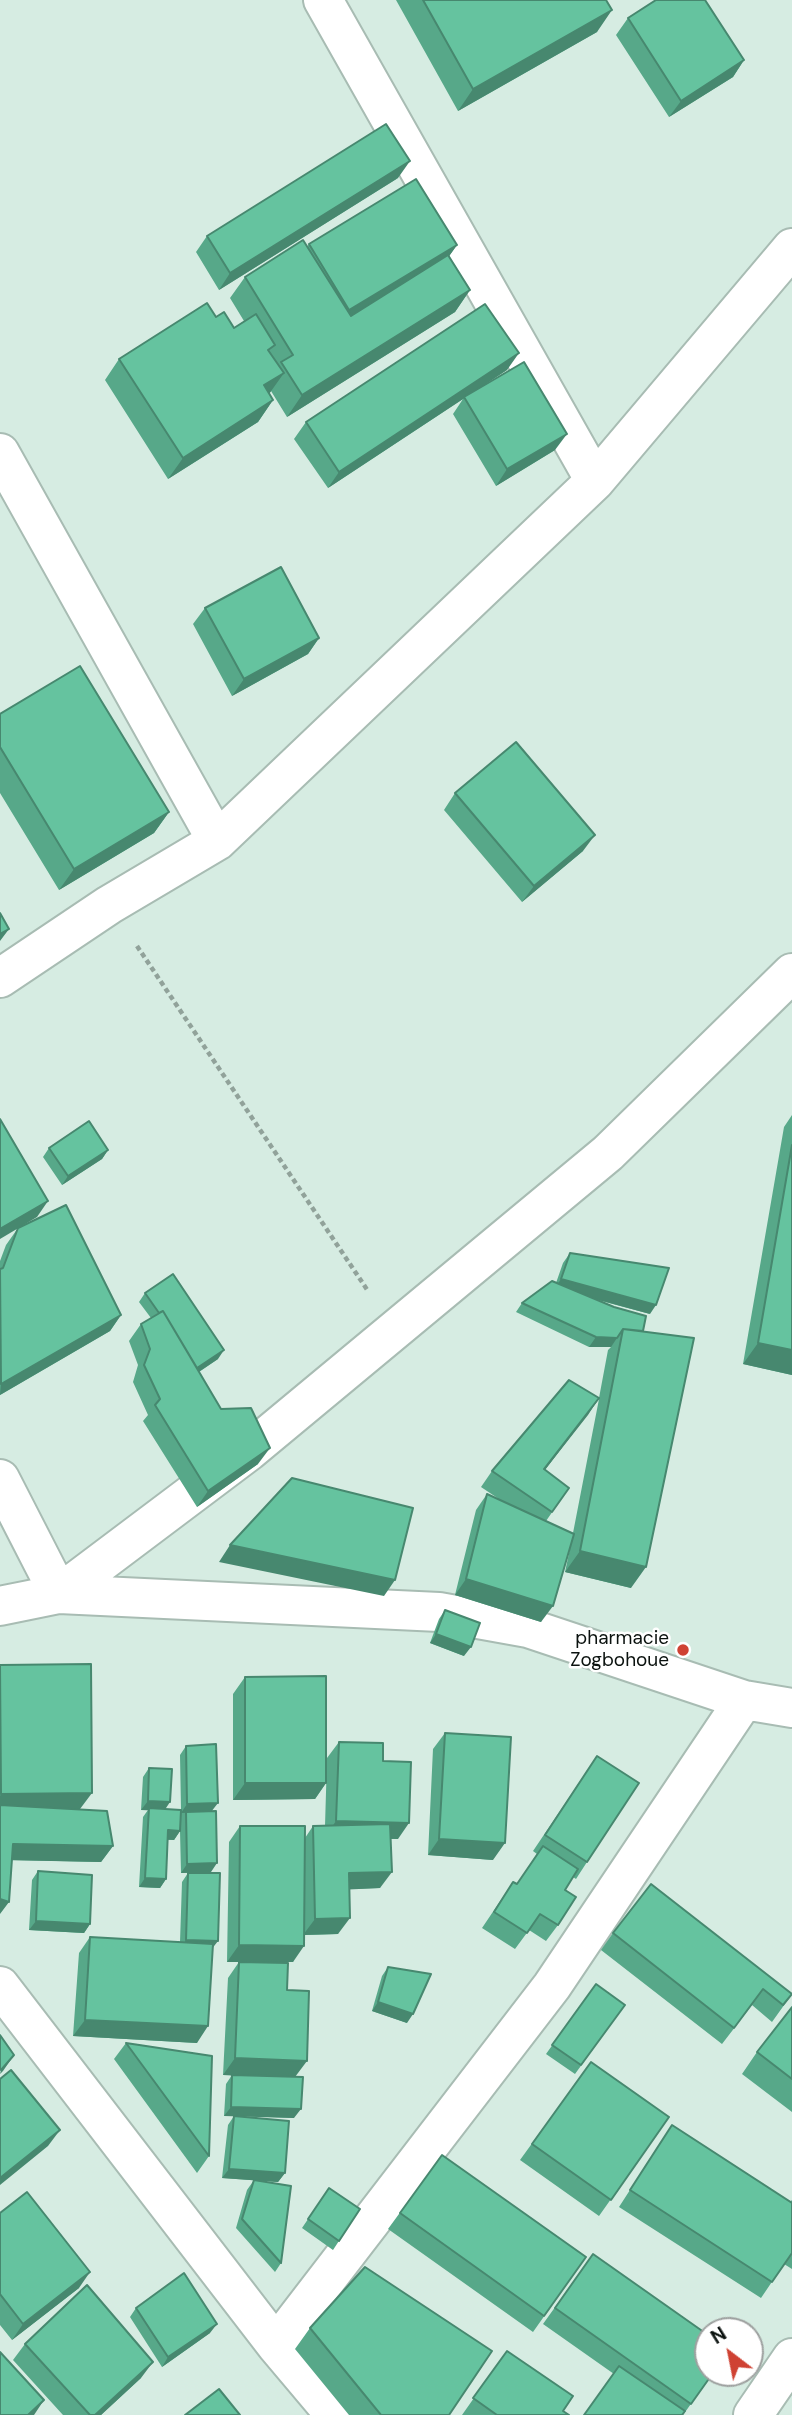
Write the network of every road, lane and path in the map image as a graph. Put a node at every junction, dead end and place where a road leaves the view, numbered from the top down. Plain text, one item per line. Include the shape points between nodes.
1 (323, 0) edge
2 (792, 248) edge
3 (0, 453) edge
4 (595, 481) junction
5 (217, 841) junction
6 (109, 905) junction
7 (0, 978) edge
8 (789, 983) edge
9 (394, 1330) junction
10 (0, 1479) edge
11 (59, 1594) junction
12 (0, 1606) edge
13 (744, 1700) junction
14 (792, 1708) edge
15 (0, 1986) edge
16 (276, 2345) junction
17 (792, 2358) edge
18 (335, 2415) edge
19 (753, 2415) edge

1 - 4 street
2 - 4 street
3 - 5 street
4 - 5 street
5 - 6 street
6 - 7 street
6 - 9 path
8 - 9 street via 608,1153
9 - 11 street via 249,1451
10 - 11 street
11 - 12 street
11 - 13 street via 439,1612 528,1628
13 - 14 street
13 - 16 street via 552,1986
15 - 16 street
16 - 18 street
17 - 19 street

